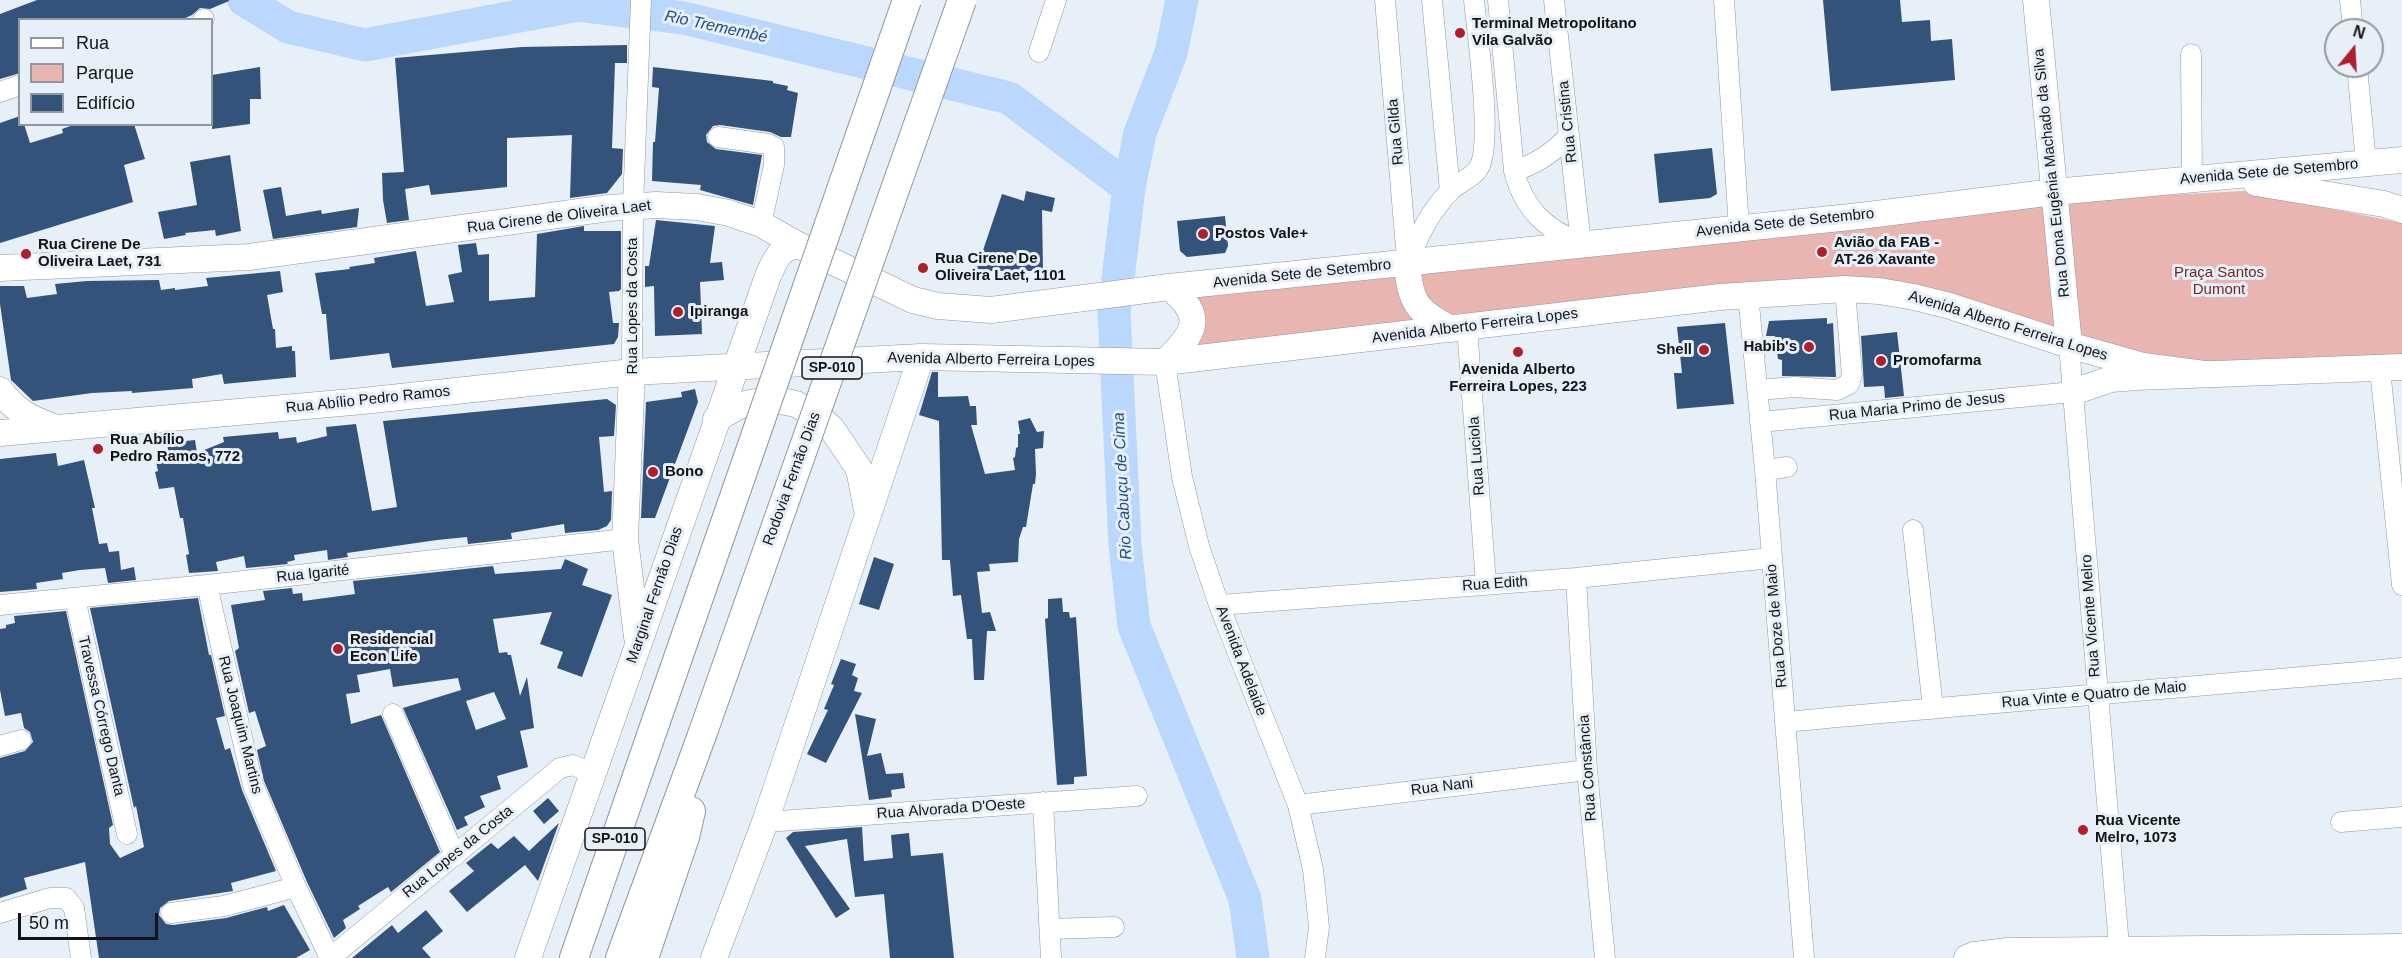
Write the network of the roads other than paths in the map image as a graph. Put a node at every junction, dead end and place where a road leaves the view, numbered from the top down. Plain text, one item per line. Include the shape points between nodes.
1 (641, 0) edge
2 (907, 0) edge
3 (962, 0) edge
4 (1056, 0) edge
5 (1385, 0) edge
6 (1432, 0) edge
7 (1474, 0) edge
8 (1498, 0) edge
9 (1554, 0) edge
10 (1724, 0) edge
11 (2036, 0) edge
12 (2350, 0) edge
13 (2352, 18) edge
14 (1040, 52) dead end
15 (2191, 54) dead end
16 (2358, 78) edge
17 (18, 86) edge
18 (0, 92) edge
19 (1569, 135) junction
20 (718, 137) dead end
21 (2402, 160) edge
22 (2366, 163) junction
23 (1514, 171) junction
24 (2220, 177) junction
25 (2192, 179) junction
26 (1450, 191) junction
27 (2054, 192) junction
28 (633, 206) junction
29 (2402, 210) edge
30 (761, 224) junction
31 (1739, 228) junction
32 (1581, 244) junction
33 (798, 245) junction
34 (1407, 263) junction
35 (0, 268) edge
36 (1160, 288) junction
37 (1845, 289) junction
38 (1748, 294) junction
39 (1459, 328) junction
40 (2069, 345) junction
41 (921, 357) junction
42 (1158, 362) junction
43 (735, 366) junction
44 (2391, 368) edge
45 (632, 372) junction
46 (2204, 374) junction
47 (0, 390) edge
48 (1758, 390) junction
49 (2073, 392) junction
50 (716, 419) junction
51 (1760, 423) junction
52 (54, 427) junction
53 (0, 433) edge
54 (1787, 467) dead end
55 (1765, 470) junction
56 (869, 518) junction
57 (1913, 530) dead end
58 (625, 539) junction
59 (1771, 558) junction
60 (1576, 578) junction
61 (1486, 584) junction
62 (207, 585) junction
63 (2402, 585) edge
64 (75, 598) junction
65 (0, 605) edge
66 (1219, 605) junction
67 (637, 643) junction
68 (2402, 668) edge
69 (2097, 696) junction
70 (1933, 708) junction
71 (393, 714) dead end
72 (1785, 722) junction
73 (21, 740) dead end
74 (698, 745) junction
75 (0, 746) edge
76 (1587, 770) junction
77 (591, 773) junction
78 (1137, 796) dead end
79 (1042, 802) junction
80 (1298, 805) junction
81 (2402, 817) edge
82 (765, 822) junction
83 (2341, 822) dead end
84 (127, 834) dead end
85 (455, 856) junction
86 (296, 887) junction
87 (0, 913) edge
88 (171, 913) dead end
89 (1114, 927) dead end
90 (1050, 929) junction
91 (2402, 947) edge
92 (2223, 953) edge
93 (2315, 953) edge
94 (2120, 954) edge
95 (81, 958) edge
96 (330, 958) edge
97 (528, 958) edge
98 (574, 958) edge
99 (620, 958) edge
100 (644, 958) edge
101 (714, 958) edge
102 (1051, 958) edge
103 (1316, 958) edge
104 (1605, 958) edge
105 (1804, 958) edge
106 (1966, 958) edge

1 - 28 street, Rua Lopes da Costa
2 - 98 highway, SP-010, bridge
3 - 74 highway, Rodovia Fernão Dias / SP-010, bridge
4 - 14 street
5 - 34 street, Rua Gilda
6 - 26 street
7 - 26 street via 1485,155 1478,170
8 - 23 street
9 - 19 street, Rua Cristina
10 - 31 street
11 - 27 main road, Rua Dona Eugênia Machado da Silva
12 - 13 street
15 - 25 street
16 - 22 street
17 - 18 street
19 - 23 street via 1543,159
19 - 32 street, Rua Cristina
20 - 30 street via 774,147
21 - 22 main road, Avenida Sete de Setembro
22 - 24 main road, Avenida Sete de Setembro
23 - 32 street via 1529,207 1558,234
24 - 25 main road, Avenida Sete de Setembro
24 - 29 main road
25 - 27 main road, Avenida Sete de Setembro
26 - 34 street via 1422,226
27 - 31 main road, Avenida Sete de Setembro
27 - 40 main road, Rua Dona Eugênia Machado da Silva
28 - 30 main road, Rua Cirene de Oliveira Laet via 697,207
28 - 35 main road, Rua Cirene de Oliveira Laet via 249,257
28 - 45 street, Rua Lopes da Costa
30 - 33 main road, Rua Cirene de Oliveira Laet
31 - 32 main road, Avenida Sete de Setembro
32 - 34 main road, Avenida Sete de Setembro
33 - 36 main road, Rua Cirene de Oliveira Laet via 913,300 938,306 991,310
33 - 43 main road, Marginal Fernão Dias / SP-010 via 785,248 778,255
34 - 36 main road, Avenida Sete de Setembro
34 - 39 main road via 1409,284 1420,310 1431,319
36 - 42 main road via 1190,307 1192,327 1186,341
37 - 38 main road, Avenida Alberto Ferreira Lopes
37 - 40 main road, Avenida Alberto Ferreira Lopes via 1941,303
37 - 48 street via 1852,375 1849,384 1837,390
38 - 39 main road, Avenida Alberto Ferreira Lopes
38 - 48 street, Rua Doze de Maio
39 - 42 main road, Avenida Alberto Ferreira Lopes
39 - 61 street, Rua Luciola
40 - 46 main road, Avenida Alberto Ferreira Lopes via 2143,366
40 - 49 street, Rua Vicente Melro
41 - 42 main road, Avenida Alberto Ferreira Lopes
41 - 43 main road, Avenida Alberto Ferreira Lopes
41 - 56 main road
42 - 66 street, Avenida Adelaide via 1199,546
43 - 45 main road, Rua Abílio Pedro Ramos
43 - 50 main road, Marginal Fernão Dias / SP-010
44 - 46 main road
44 - 63 street
45 - 52 main road, Rua Abílio Pedro Ramos via 363,401
45 - 58 main road, Rua Lopes da Costa
46 - 49 main road via 2111,380
47 - 52 main road via 22,413
48 - 51 street, Rua Doze de Maio
49 - 51 street, Rua Maria Primo de Jesus
49 - 69 street, Rua Vicente Melro
50 - 56 main road via 741,405 771,399 796,404 819,417 859,469
50 - 67 main road, Marginal Fernão Dias / SP-010
51 - 55 street, Rua Doze de Maio
52 - 53 main road, Rua Abílio Pedro Ramos
54 - 55 street
55 - 59 street, Rua Doze de Maio
56 - 82 main road
57 - 70 street
58 - 62 street, Rua Igarité
58 - 67 main road, Rua Lopes da Costa
59 - 60 street, Rua Edith
59 - 72 street, Rua Doze de Maio
60 - 61 street, Rua Edith
60 - 76 street, Rua Constância
61 - 66 street, Rua Edith
62 - 64 street, Rua Igarité
62 - 86 street, Rua Joaquim Martins via 253,785
64 - 65 street, Rua Igarité
64 - 84 street, Travessa Córrego Danta
66 - 80 street, Avenida Adelaide
67 - 77 main road, Marginal Fernão Dias / SP-010
68 - 69 street, Rua Vinte e Quatro de Maio
69 - 70 street, Rua Vinte e Quatro de Maio
69 - 94 street, Rua Vicente Melro
70 - 72 street, Rua Vinte e Quatro de Maio
71 - 85 street
72 - 105 street, Rua Doze de Maio
73 - 75 street
74 - 99 highway, Rodovia Fernão Dias / SP-010
74 - 100 highway via 693,802 685,837
76 - 80 street, Rua Nani
76 - 104 street, Rua Constância
77 - 85 street, Rua Lopes da Costa via 573,765 560,768
77 - 97 main road, Marginal Fernão Dias / SP-010
78 - 79 street, Rua Alvorada D'Oeste
79 - 82 street, Rua Alvorada D'Oeste
79 - 90 street
80 - 103 street, Avenida Adelaide via 1313,869 1318,927
81 - 83 street
82 - 101 main road
85 - 96 street, Rua Lopes da Costa
86 - 88 street via 224,906
86 - 96 street, Rua Joaquim Martins
87 - 95 street via 50,898 66,898 75,908
89 - 90 street
90 - 102 street
91 - 93 main road
92 - 93 main road
92 - 94 main road
94 - 106 main road via 2008,951

